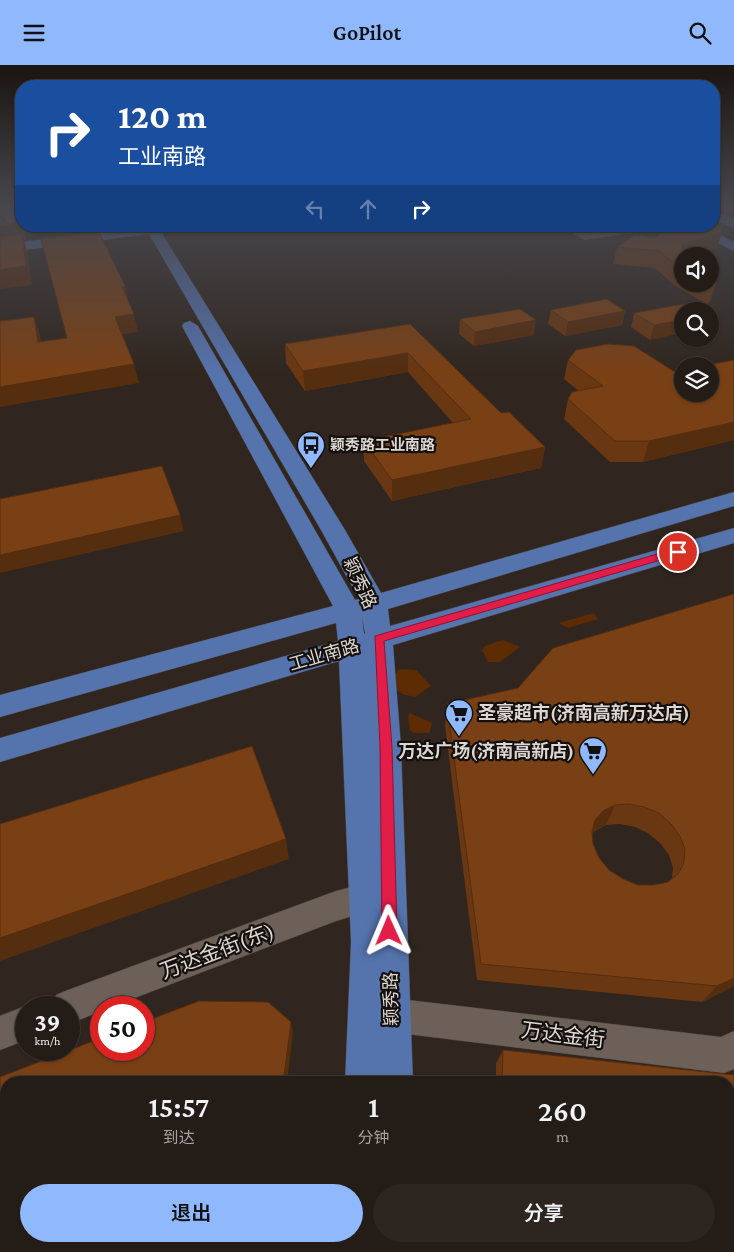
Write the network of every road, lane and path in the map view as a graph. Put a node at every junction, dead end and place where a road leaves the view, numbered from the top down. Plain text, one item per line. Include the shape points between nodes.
1 (162, 262) edge
2 (164, 262) edge
3 (734, 499) edge
4 (734, 535) edge
5 (361, 607) junction
6 (365, 642) junction
7 (0, 706) edge
8 (0, 750) edge
9 (368, 898) junction
10 (80, 1002) edge
11 (391, 1015) junction
12 (15, 1027) edge
13 (0, 1033) edge
14 (734, 1049) edge
15 (366, 1076) edge
16 (392, 1076) edge

1 - 5 main road, 颖秀路
2 - 5 main road, 颖秀路 via 333,530
3 - 5 main road, 工业南路
4 - 6 main road, 工业南路
5 - 6 main road, 颖秀路
5 - 7 main road, 工业南路
6 - 8 main road, 工业南路
6 - 9 main road, 颖秀路
6 - 11 main road, 颖秀路 via 386,747
9 - 10 street, 万达金街(东) via 336,905
9 - 15 main road, 颖秀路
11 - 14 street, 万达金街 via 724,1055
11 - 16 main road, 颖秀路
12 - 13 street

